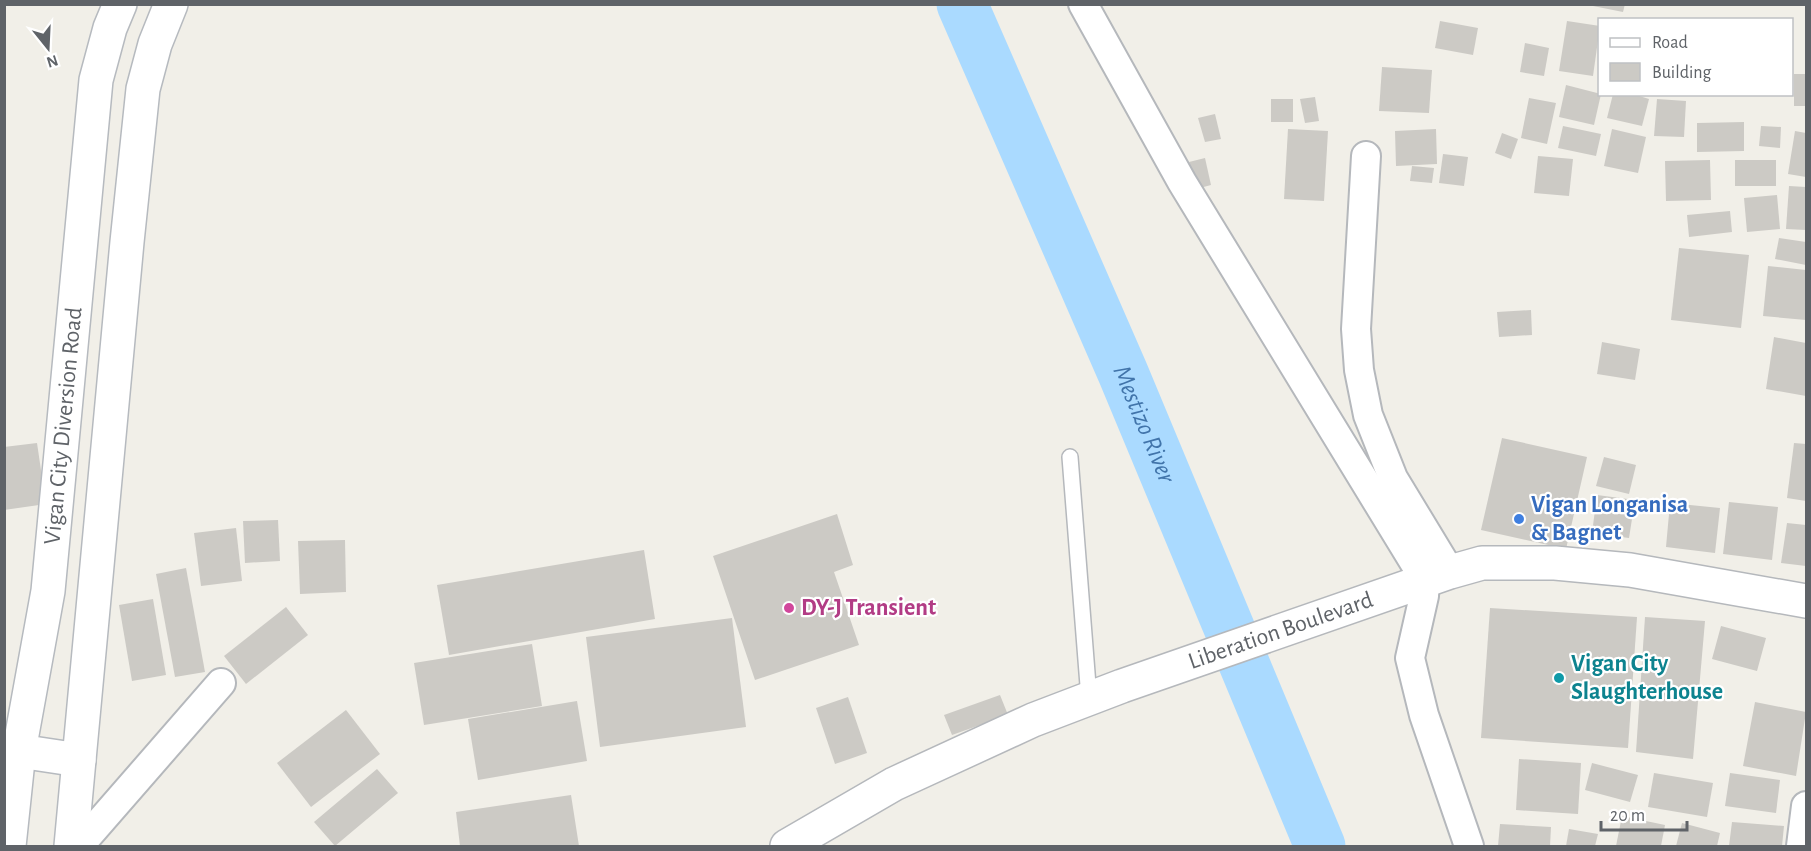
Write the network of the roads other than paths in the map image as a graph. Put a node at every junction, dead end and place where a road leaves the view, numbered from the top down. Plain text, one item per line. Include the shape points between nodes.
1 (120, 4) edge
2 (171, 4) edge
3 (1083, 4) edge
4 (1366, 156) dead end
5 (1070, 457) dead end
6 (1424, 581) junction
7 (1806, 601) edge
8 (221, 683) dead end
9 (1089, 699) junction
10 (19, 751) junction
11 (79, 760) junction
12 (1806, 806) edge
13 (9, 846) edge
14 (71, 846) edge
15 (79, 846) edge
16 (787, 846) edge
17 (1469, 846) edge
18 (1802, 846) edge

1 - 10 main road, Vigan City Diversion Road via 96,80 48,591
2 - 11 main road, Vigan City Diversion Road via 143,88
3 - 6 street via 1182,182
4 - 6 street via 1356,329 1361,381 1368,415 1393,478
5 - 9 lane
6 - 7 main road, Liberation Boulevard via 1482,563 1555,563 1630,570
6 - 9 main road, Liberation Boulevard
6 - 17 street via 1410,658 1424,716
8 - 15 street
9 - 16 main road, Liberation Boulevard via 1033,720 894,784
10 - 11 main road
10 - 13 main road, Vigan City Diversion Road
11 - 14 main road, Vigan City Diversion Road
12 - 18 street

